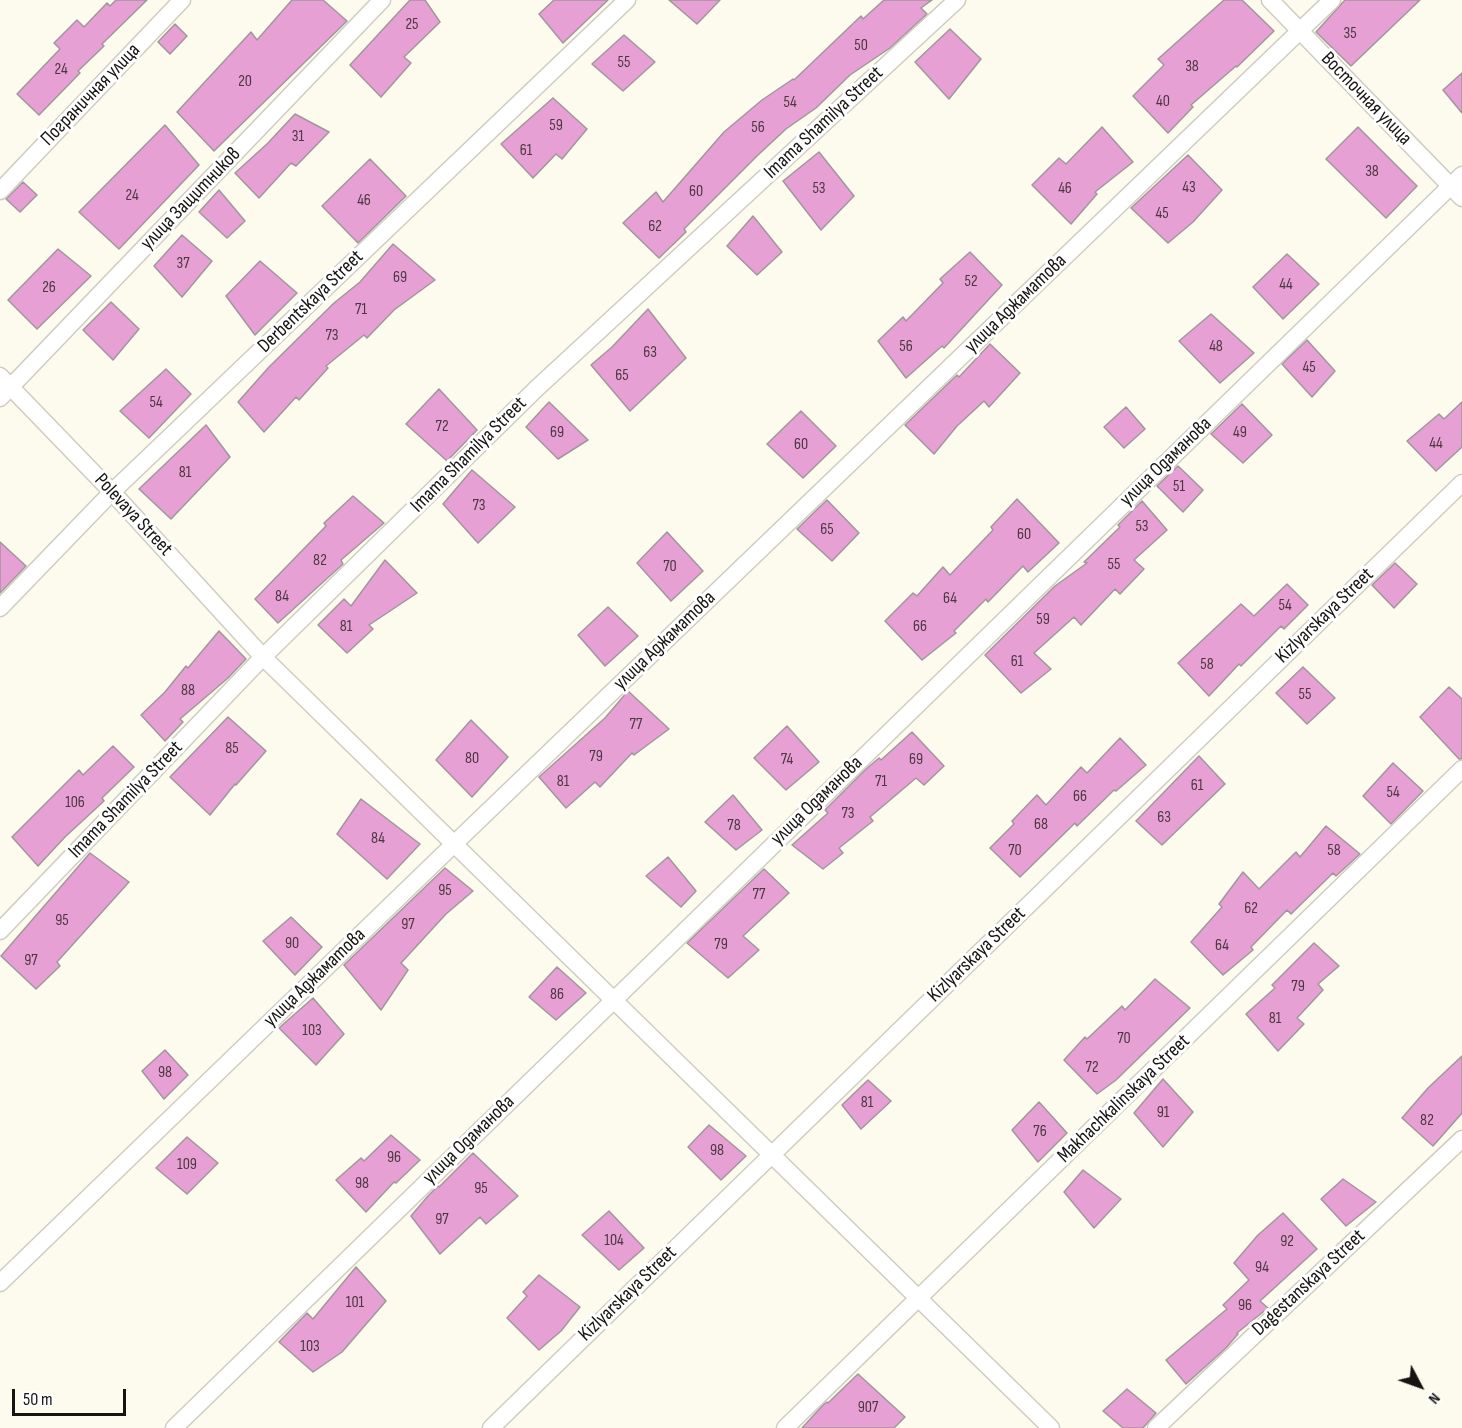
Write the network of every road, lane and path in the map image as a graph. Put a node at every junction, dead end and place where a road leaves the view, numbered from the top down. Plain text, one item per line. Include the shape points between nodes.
1 (182, 0) edge
2 (382, 0) edge
3 (627, 0) edge
4 (957, 0) edge
5 (1270, 0) edge
6 (1332, 0) edge
7 (1300, 31) junction
8 (1458, 186) edge
9 (0, 191) edge
10 (4, 387) edge
11 (1462, 483) edge
12 (112, 492) junction
13 (0, 608) edge
14 (263, 657) junction
15 (1462, 769) edge
16 (454, 844) junction
17 (0, 931) edge
18 (612, 1000) junction
19 (1462, 1139) edge
20 (771, 1155) junction
21 (0, 1283) edge
22 (919, 1299) junction
23 (174, 1428) edge
24 (491, 1428) edge
25 (785, 1428) edge
26 (1051, 1428) edge
27 (1156, 1428) edge

1 - 9 street, Пограничная улица
2 - 10 street, улица Защитников
3 - 12 street, Derbentskaya Street
4 - 14 street, Imama Shamilya Street via 544,381
5 - 7 street, Восточная улица
6 - 7 street, улица Аджаматова
7 - 8 street, Восточная улица
7 - 16 street, улица Аджаматова
8 - 18 street, улица Одаманова
10 - 12 street, Polevaya Street
11 - 20 street, Kizlyarskaya Street
12 - 13 street, Derbentskaya Street
12 - 14 street, Polevaya Street
14 - 16 street, Polevaya Street
14 - 17 street, Imama Shamilya Street
15 - 22 street, Makhachkalinskaya Street
16 - 18 street, Polevaya Street
16 - 21 street, улица Аджаматова
18 - 20 street, Polevaya Street
18 - 23 street, улица Одаманова
19 - 27 street, Dagestanskaya Street
20 - 22 street, Polevaya Street
20 - 24 street, Kizlyarskaya Street
22 - 25 street, Makhachkalinskaya Street
22 - 26 street, Polevaya Street

